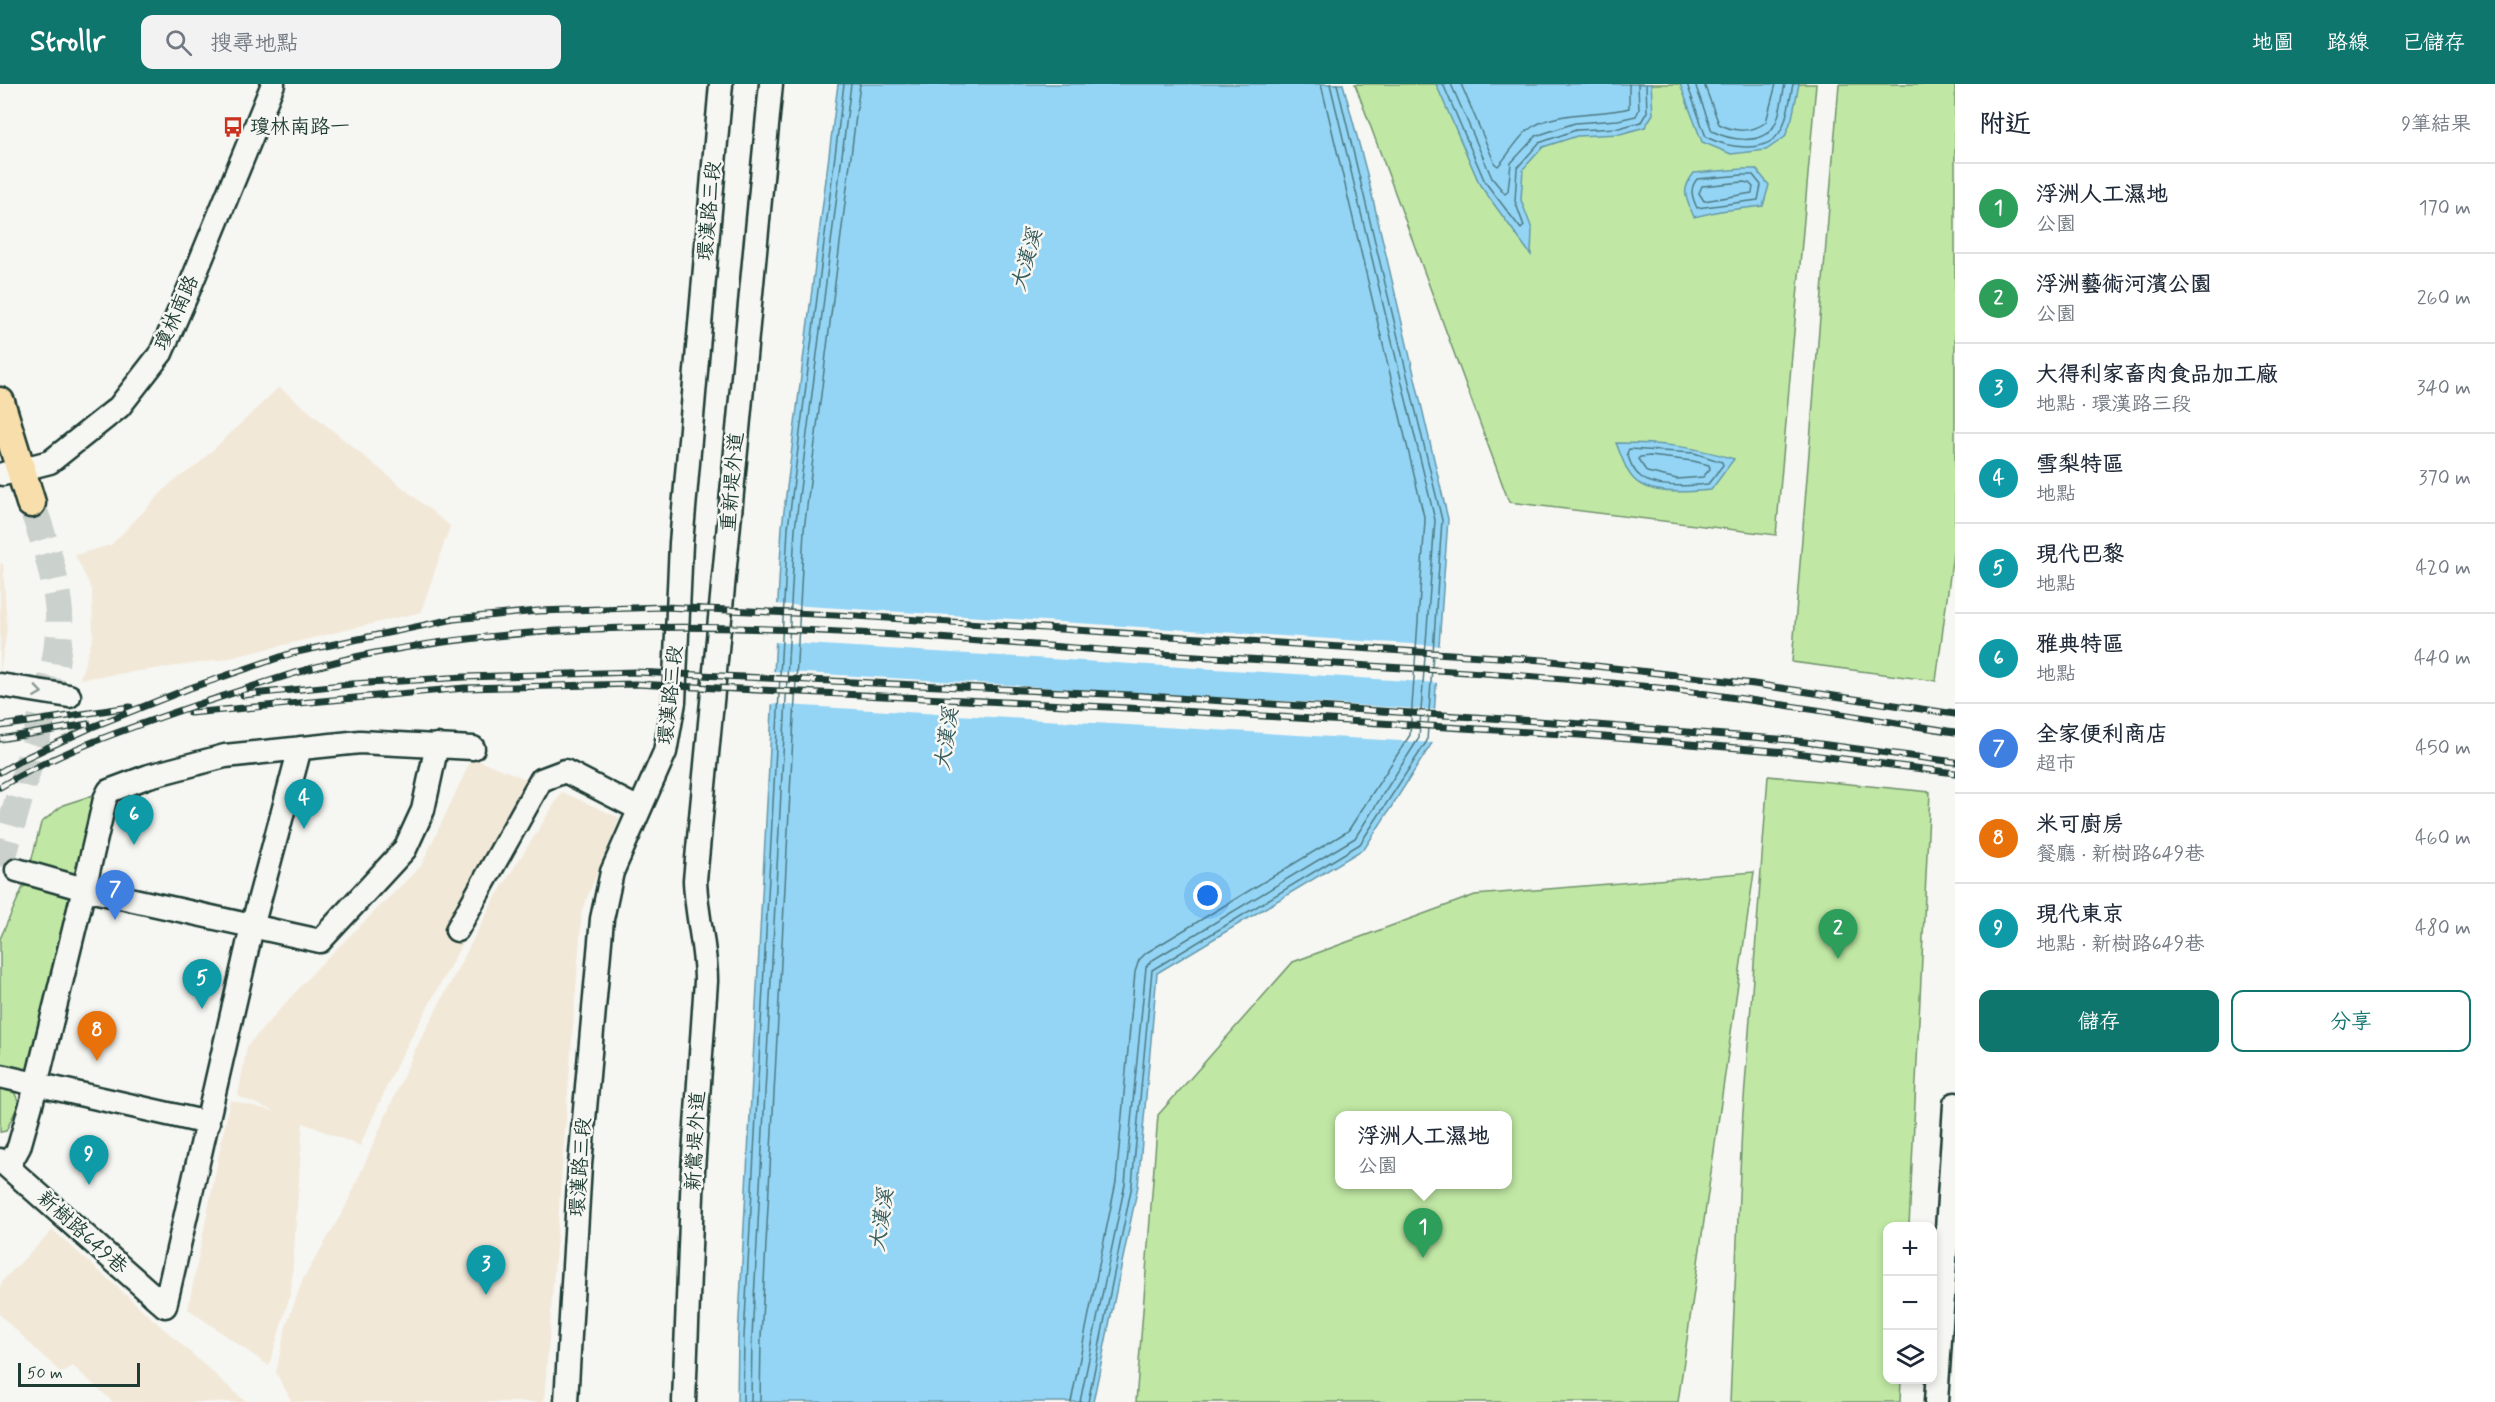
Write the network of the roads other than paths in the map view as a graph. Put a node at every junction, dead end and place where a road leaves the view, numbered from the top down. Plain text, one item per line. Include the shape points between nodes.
1 (273, 84) edge
2 (721, 84) edge
3 (771, 84) edge
4 (0, 402) edge
5 (8, 470) edge
6 (24, 507) tunnel mouth
7 (4, 686) edge
8 (69, 696) dead end
9 (437, 745) junction
10 (300, 748) junction
11 (473, 748) dead end
12 (639, 810) junction
13 (17, 870) dead end
14 (695, 880) joint
15 (84, 889) junction
16 (252, 927) junction
17 (458, 930) dead end
18 (0, 1076) edge
19 (36, 1085) junction
20 (1955, 1104) edge
21 (208, 1123) junction
22 (4, 1164) edge
23 (566, 1402) edge
24 (684, 1402) edge
25 (1936, 1402) edge

1 - 5 street, 瓊林南路 via 161,353 119,406 50,462
2 - 12 street, 環漢路三段 via 681,543 674,702 665,752
3 - 14 street, 重新堤外道
4 - 5 main road
5 - 6 main road
7 -> 8 street
9 - 10 street via 360,742
9 - 11 street
9 - 16 street via 423,810 405,849 320,941
10 - 15 street via 225,756 109,791
10 - 16 street
12 - 17 street via 565,771 541,780
12 - 23 street, 環漢路三段 via 612,872 602,919 580,1165
13 - 15 street
14 - 24 street, 新鶯堤外道 via 706,981 693,1170
15 - 16 street
15 - 19 street
16 - 21 street
18 - 19 street
19 - 21 street
19 - 22 street via 19,1147
20 - 25 street
21 - 22 street, 新樹路649巷 via 165,1306

